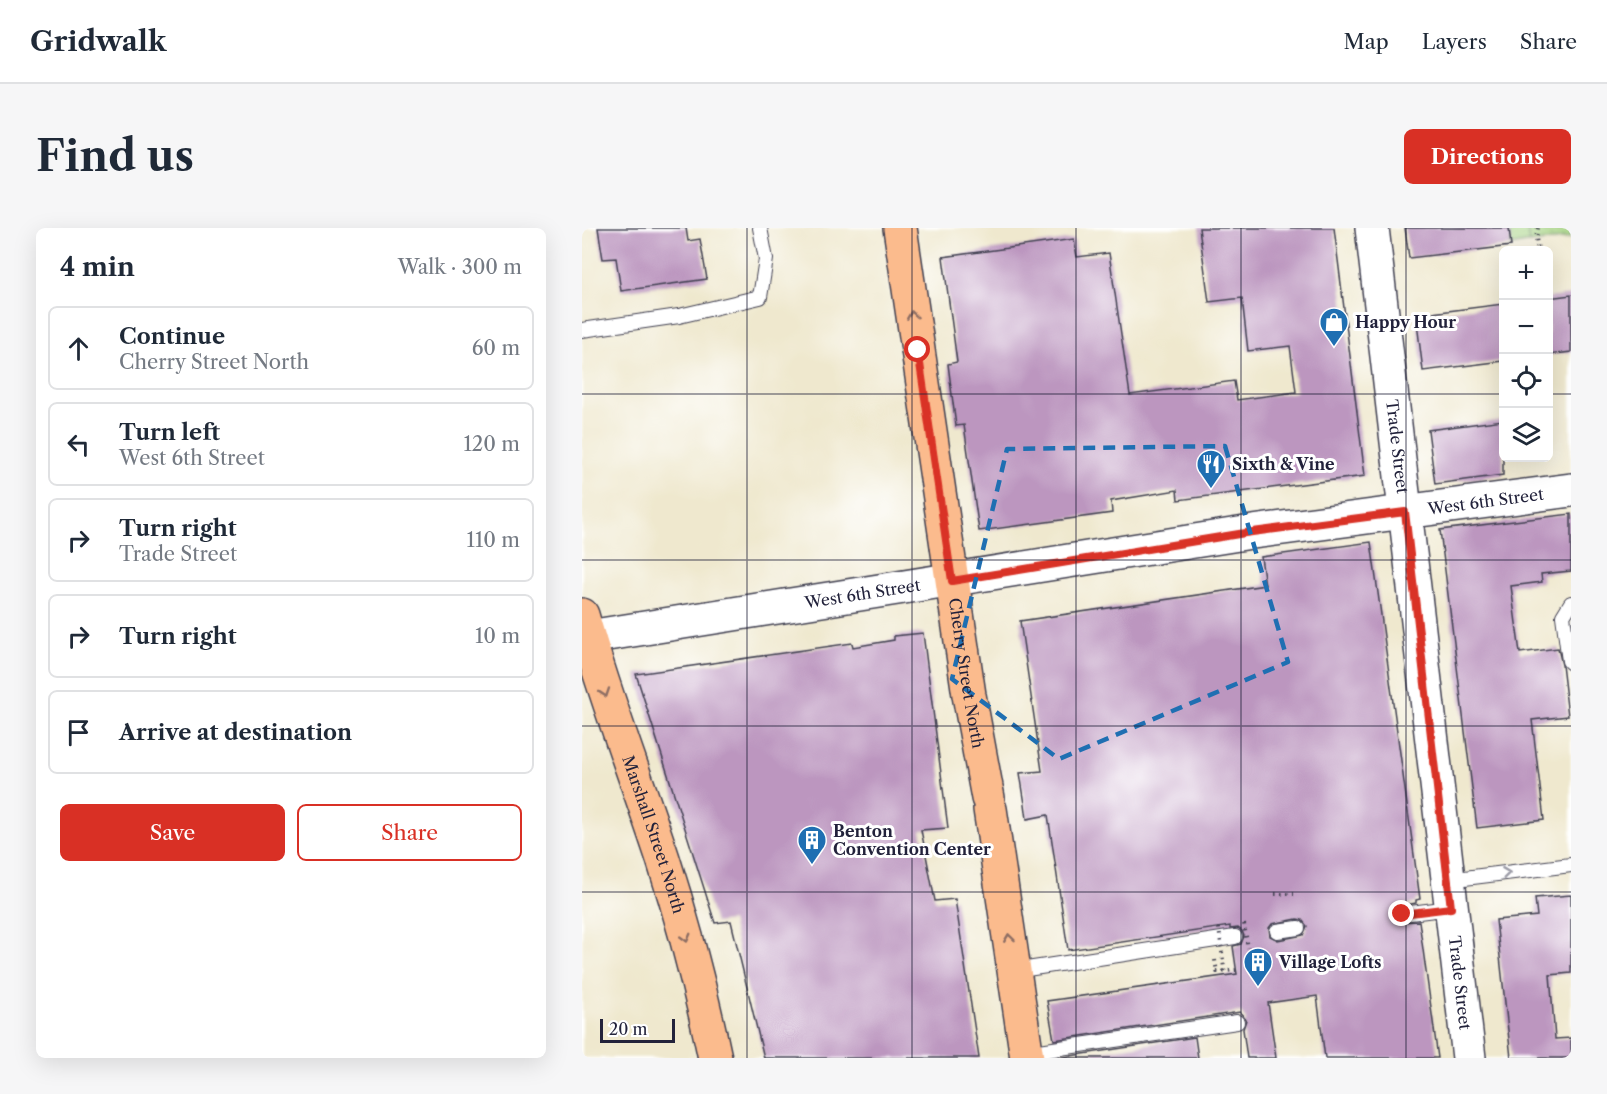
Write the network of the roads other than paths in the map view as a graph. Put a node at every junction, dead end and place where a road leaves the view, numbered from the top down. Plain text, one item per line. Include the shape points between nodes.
1 (760, 228) edge
2 (900, 228) edge
3 (1372, 228) edge
4 (582, 330) edge
5 (1571, 490) edge
6 (1405, 512) junction
7 (952, 581) junction
8 (1571, 603) edge
9 (584, 630) edge
10 (1571, 663) edge
11 (1571, 865) edge
12 (1450, 894) junction
13 (1402, 914) dead end
14 (1235, 937) dead end
15 (1014, 971) junction
16 (1237, 1022) dead end
17 (1026, 1055) edge
18 (715, 1058) edge
19 (1469, 1058) edge

1 - 4 lane via 766,259 760,297 679,316
7 -> 2 main road, Cherry Street North
3 - 6 street, Trade Street
5 - 6 street, West 6th Street
6 - 7 street, West 6th Street via 1245,533
6 - 12 street, Trade Street
7 - 9 street, West 6th Street
15 -> 7 main road, Cherry Street North
8 - 10 lane via 1563,616
9 -> 18 main road, Marshall Street North via 663,859
12 -> 11 lane
12 - 13 lane
12 - 19 street, Trade Street
14 - 15 lane
15 - 17 main road, Cherry Street North
16 - 17 lane

